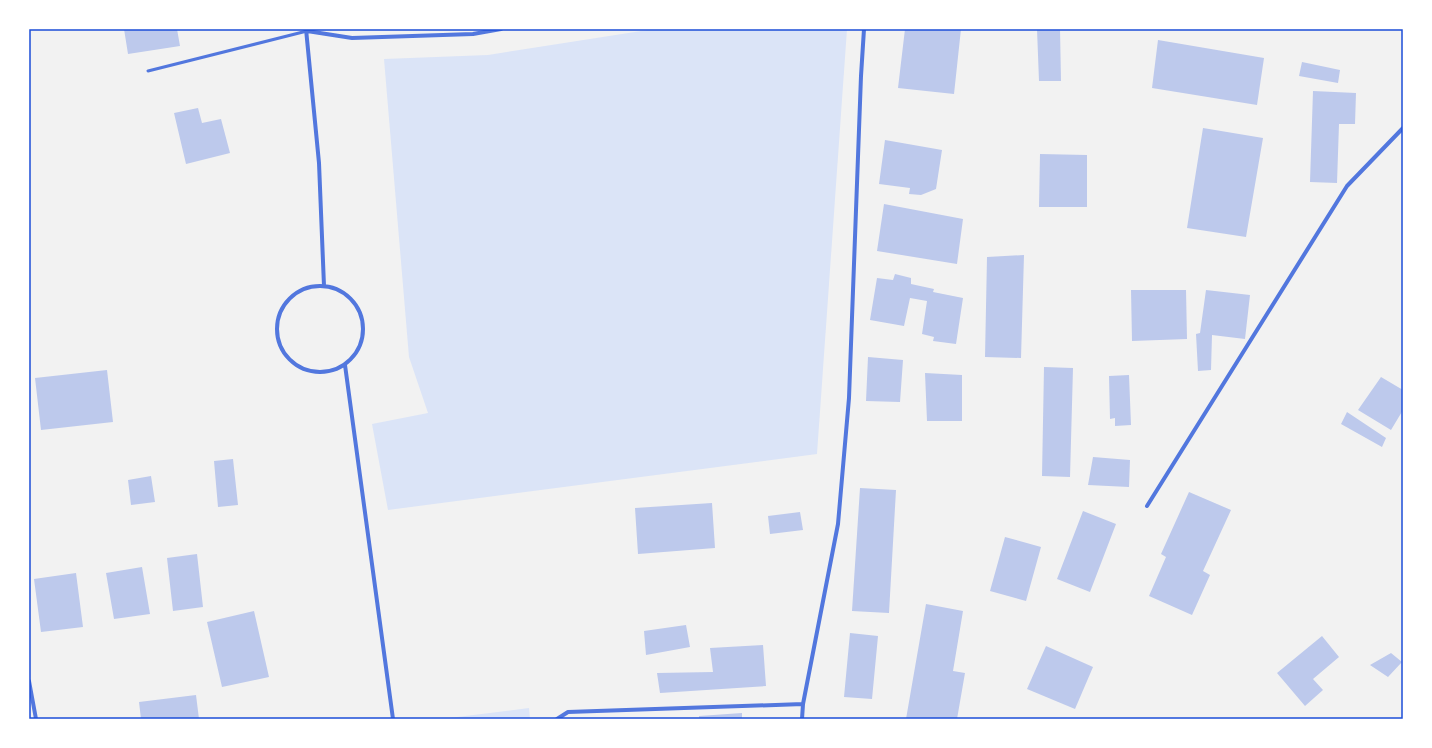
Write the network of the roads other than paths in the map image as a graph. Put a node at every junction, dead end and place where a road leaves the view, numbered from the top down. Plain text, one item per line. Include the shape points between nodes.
1 (501, 29) edge
2 (864, 29) edge
3 (307, 30) edge
4 (148, 70) dead end
5 (1403, 128) edge
6 (324, 286) junction
7 (345, 365) junction
8 (1147, 506) dead end
9 (29, 681) edge
10 (803, 704) junction
11 (36, 719) edge
12 (393, 719) edge
13 (557, 719) edge
14 (802, 719) edge

1 - 3 street via 473,34 352,38
2 - 10 street via 849,398 838,524
3 - 4 lane
3 - 6 street via 319,163
5 - 8 street via 1347,186
6 - 7 street via 340,291 354,302 362,318 362,336 356,352
6 - 7 street via 307,287 292,295 282,308 277,323 278,340 285,355 297,366 313,372 329,371
7 - 12 street
9 - 11 street
10 - 13 street via 568,712
10 - 14 street

